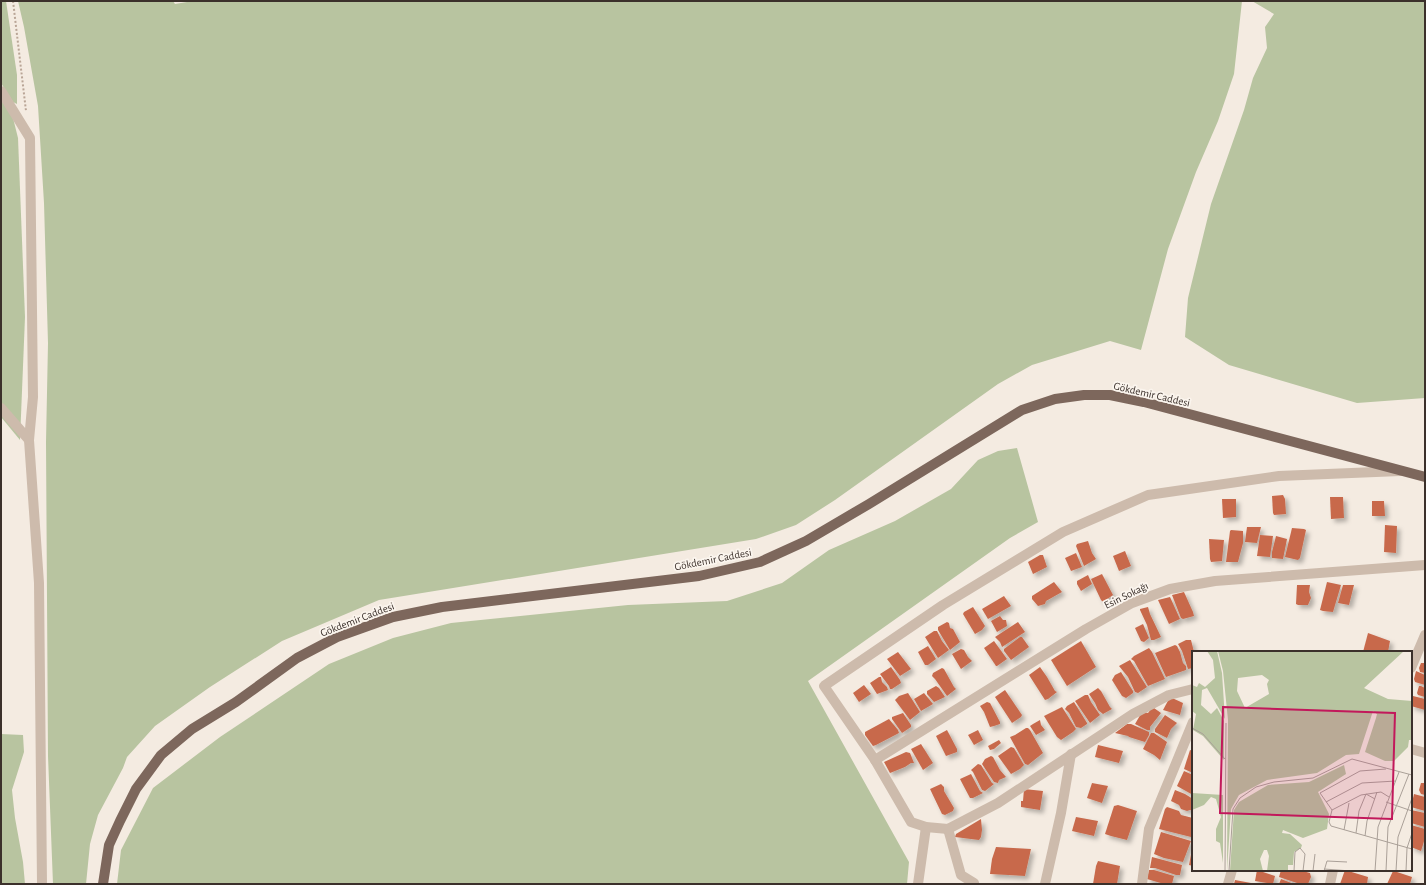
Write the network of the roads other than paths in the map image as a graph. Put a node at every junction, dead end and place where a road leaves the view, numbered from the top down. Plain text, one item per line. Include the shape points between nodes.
1 (1, 91) edge
2 (1, 408) edge
3 (29, 440) junction
4 (1402, 471) junction
5 (1425, 477) edge
6 (1425, 565) edge
7 (1425, 635) edge
8 (1412, 666) edge
9 (1192, 689) edge
10 (1192, 724) edge
11 (1412, 749) edge
12 (1425, 753) edge
13 (1071, 754) junction
14 (875, 760) junction
15 (926, 827) junction
16 (948, 829) junction
17 (1232, 871) edge
18 (1333, 871) edge
19 (974, 883) dead end
20 (42, 884) edge
21 (103, 884) edge
22 (918, 884) edge
23 (1045, 884) edge
24 (1142, 884) edge
25 (1228, 884) edge
26 (1330, 884) edge

1 - 3 street via 30,138 33,397
2 - 3 street
3 - 20 street via 39,583
4 - 5 main road, Gökdemir Caddesi
4 - 14 street, Gökdemir Caddesi via 1279,476 1148,495 1063,532 944,605 824,686
4 - 21 main road, Gökdemir Caddesi via 1144,402 1084,394 1055,399 1022,410 869,504 812,537 760,562 699,576 442,607 393,617 330,641 297,658 236,702 192,729 160,755 136,789 109,845
6 - 14 street, Esin Sokağı via 1216,581 1170,589 1132,603
7 - 8 street
9 - 13 street via 1169,695 1133,714
10 - 24 street via 1149,829
11 - 12 street
13 - 16 street via 998,803
13 - 23 street
14 - 15 street, Gökdemir Caddesi via 911,822
15 - 16 street
15 - 22 street
16 - 19 street via 961,875
17 - 25 street
18 - 26 street

